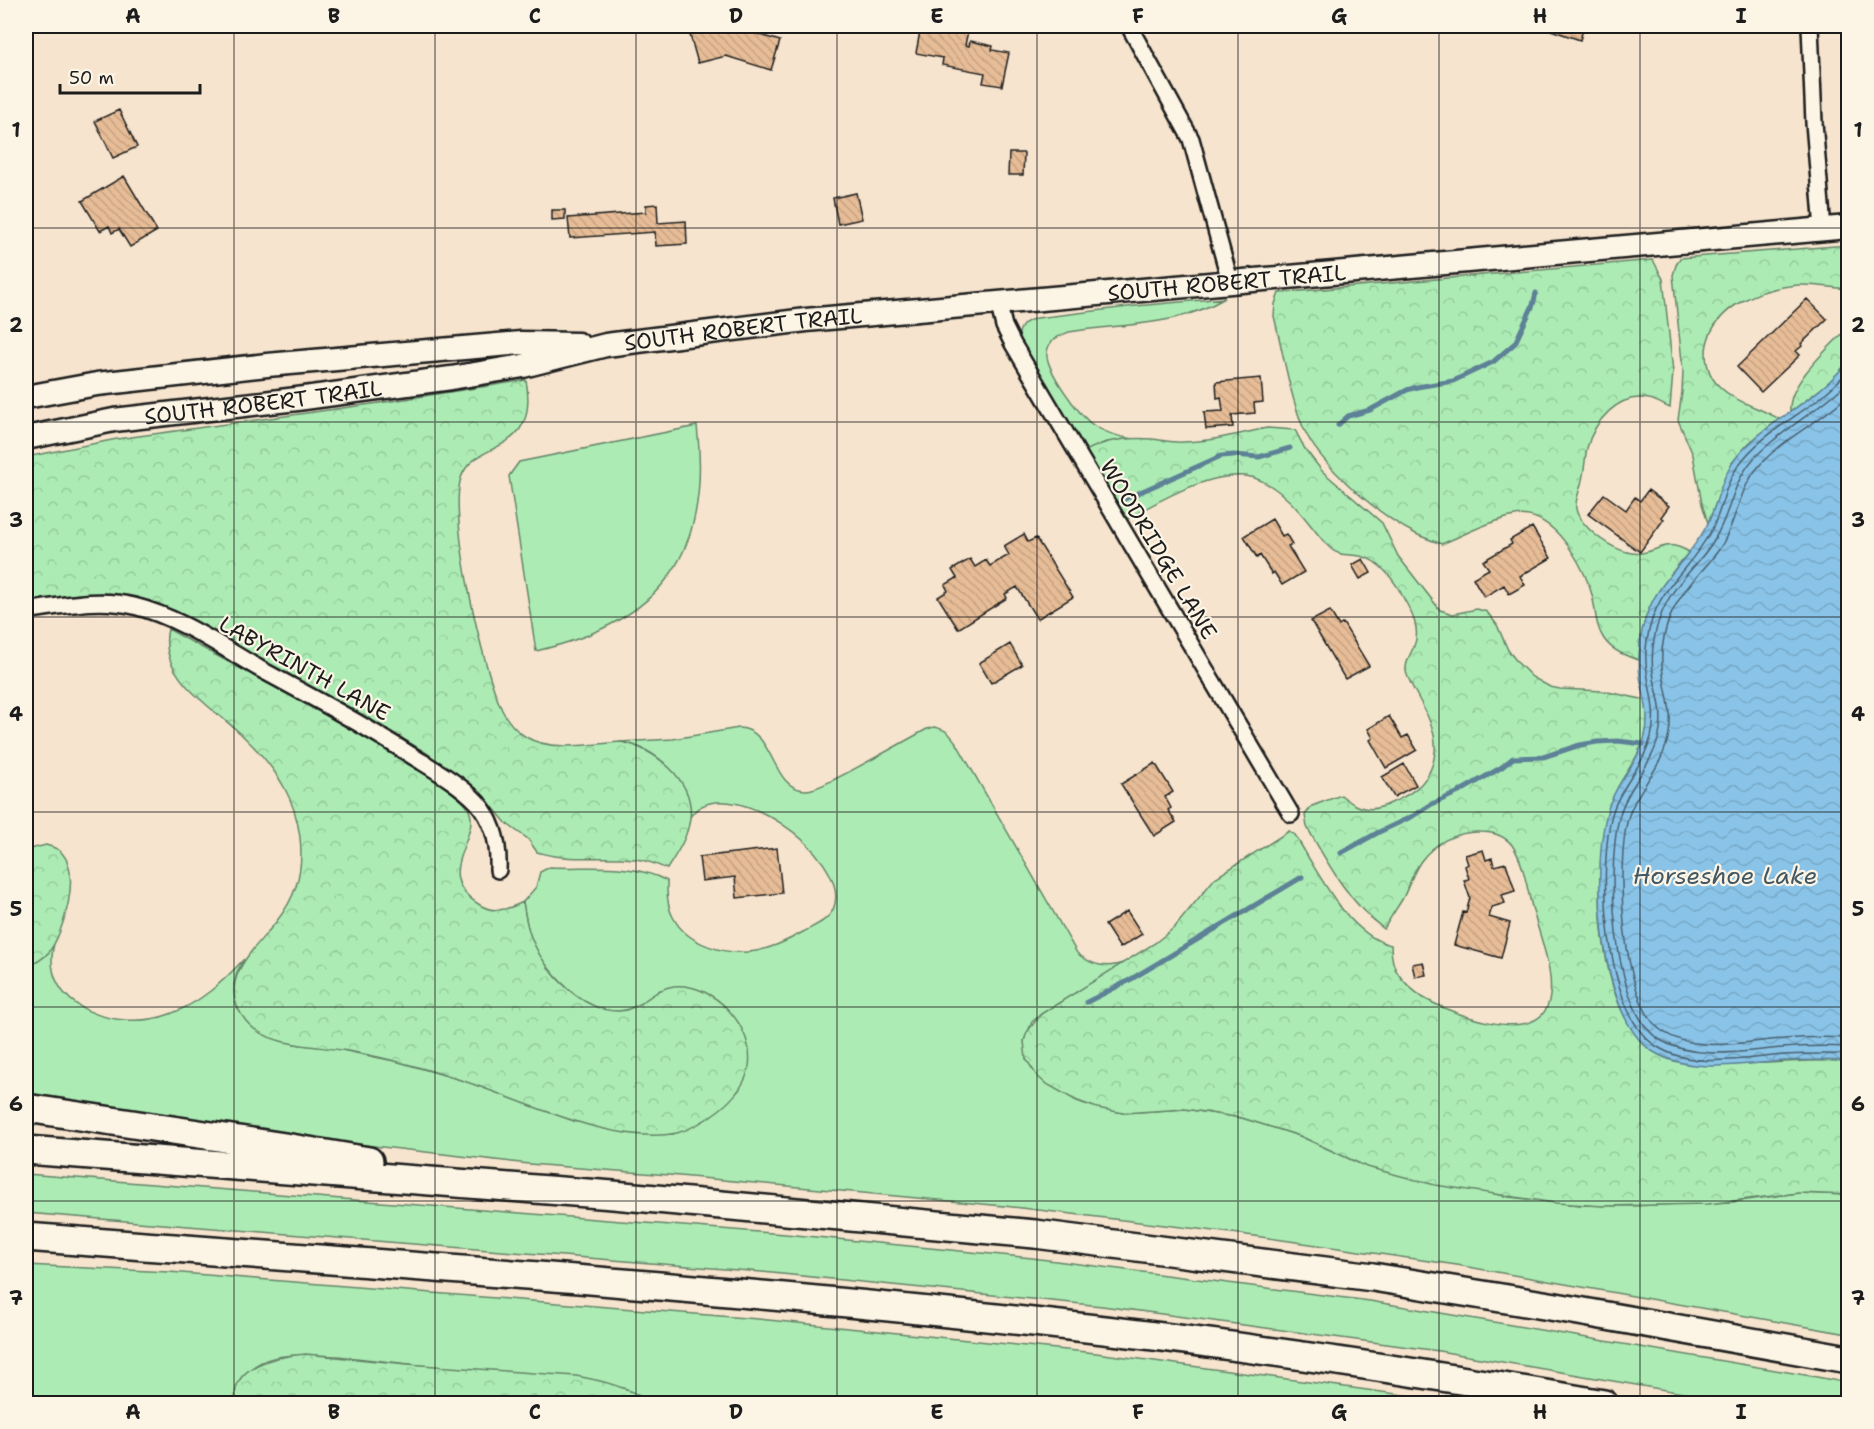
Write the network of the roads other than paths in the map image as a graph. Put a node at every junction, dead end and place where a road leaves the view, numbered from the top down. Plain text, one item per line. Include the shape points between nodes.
1 (1129, 26) edge
2 (1810, 26) edge
3 (1848, 227) edge
4 (1822, 229) junction
5 (1230, 281) junction
6 (998, 302) junction
7 (606, 345) junction
8 (26, 397) edge
9 (26, 438) edge
10 (26, 611) edge
11 (1291, 814) dead end
12 (498, 870) dead end
13 (26, 1108) edge
14 (26, 1150) edge
15 (527, 1189) junction
16 (26, 1237) edge
17 (26, 1246) edge
18 (199, 1250) junction
19 (1848, 1359) edge
20 (1604, 1404) edge

1 - 5 street via 1191,139
2 - 4 street
3 - 4 main road, SOUTH ROBERT TRAIL
4 - 5 main road, SOUTH ROBERT TRAIL
5 - 6 main road, SOUTH ROBERT TRAIL
6 - 7 main road, SOUTH ROBERT TRAIL via 806,320
6 - 11 street, WOODRIDGE LANE via 1013,344
7 - 8 main road, SOUTH ROBERT TRAIL via 521,343 463,348 182,374
7 - 9 main road, SOUTH ROBERT TRAIL via 523,366 461,376 126,419
10 - 12 street, LABYRINTH LANE via 89,602 131,605 172,620 262,669 392,743 476,801 495,836
13 - 15 highway
14 - 15 highway
15 - 19 highway via 905,1221 1216,1256 1453,1290
16 - 18 highway
17 - 18 highway
18 - 20 highway via 760,1295 1049,1324 1387,1367

